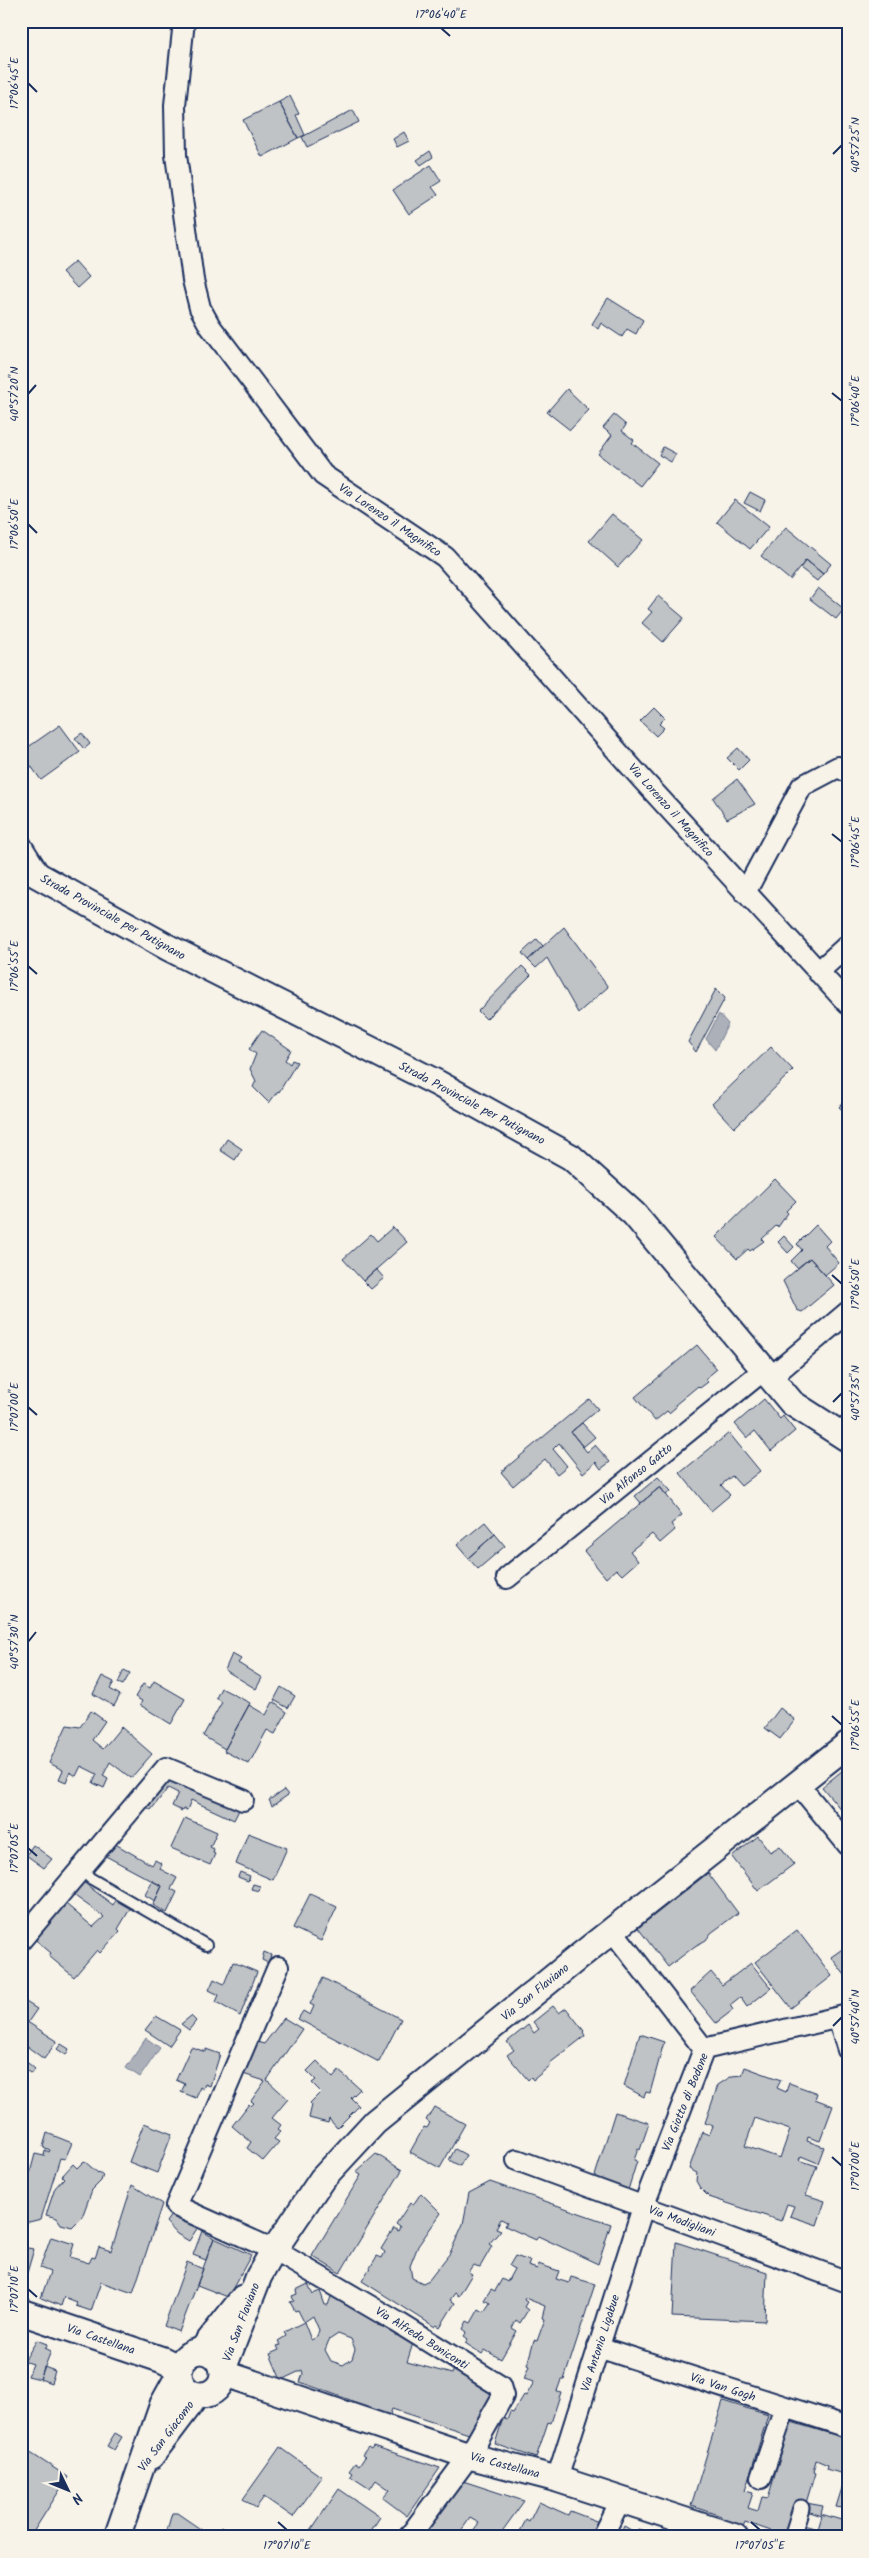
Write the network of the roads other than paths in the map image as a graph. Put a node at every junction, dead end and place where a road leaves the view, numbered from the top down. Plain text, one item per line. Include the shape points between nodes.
1 (184, 21) edge
2 (848, 772) edge
3 (21, 845) edge
4 (31, 872) edge
5 (745, 893) junction
6 (848, 945) edge
7 (818, 972) junction
8 (848, 1004) edge
9 (848, 1312) edge
10 (768, 1373) junction
11 (848, 1439) edge
12 (507, 1578) dead end
13 (848, 1744) edge
14 (798, 1784) junction
15 (243, 1800) dead end
16 (848, 1845) edge
17 (82, 1869) junction
18 (612, 1930) junction
19 (21, 1940) edge
20 (206, 1945) dead end
21 (278, 1967) dead end
22 (843, 2016) edge
23 (704, 2049) junction
24 (848, 2050) edge
25 (517, 2160) dead end
26 (643, 2207) junction
27 (274, 2250) junction
28 (260, 2276) junction
29 (848, 2282) edge
30 (21, 2312) edge
31 (598, 2347) junction
32 (202, 2350) junction
33 (179, 2372) junction
34 (215, 2381) junction
35 (786, 2407) junction
36 (848, 2427) edge
37 (469, 2456) junction
38 (136, 2476) junction
39 (761, 2478) dead end
40 (557, 2479) junction
41 (620, 2500) junction
42 (801, 2508) dead end
43 (117, 2537) edge
44 (409, 2537) edge
45 (602, 2537) edge
46 (736, 2537) edge
47 (792, 2537) edge

1 - 5 street, Via Lorenzo il Magnifico via 175,105 176,155 193,280 200,308 210,326 323,475 445,557
2 - 5 street via 838,767 802,786
3 - 4 street
4 - 10 street, Strada Provinciale per Putignano via 169,948 438,1083 571,1157 634,1214
5 - 7 street, Via Lorenzo il Magnifico
6 - 7 street
7 - 8 street, Via Lorenzo il Magnifico
9 - 10 street, Via Alfonso Gatto
10 - 11 street, Strada Provinciale per Putignano via 792,1402
10 - 12 street, Via Alfonso Gatto
13 - 14 street, Via San Flaviano
14 - 16 street
14 - 18 street, Via San Flaviano
15 - 17 street via 166,1768
17 - 19 street
17 - 20 lane via 90,1878
18 - 23 street
18 - 27 street, Via San Flaviano via 375,2122 322,2179
21 - 27 street, Via Alfredo Boniconti via 176,2206
22 - 23 street, Via Giotto di Bodone
22 - 24 street
23 - 26 street, Via Giotto di Bodone
25 - 26 street, Via Modigliani
26 - 29 street, Via Modigliani
26 - 31 street, Via Antonio Ligabue
27 - 28 street, Via San Flaviano
27 - 37 street, Via Alfredo Boniconti via 500,2386 503,2396
28 - 32 street, Via San Flaviano
28 - 34 street, Via San Flaviano
30 - 33 street, Via Castellana via 163,2360
31 - 35 street, Via Van Gogh
31 - 40 street, Via Antonio Ligabue
32 - 33 street via 187,2355
32 - 34 street via 216,2356
33 - 34 street via 184,2388
33 - 38 street, Via San Giacomo via 163,2404
34 - 37 street, Via Castellana via 275,2392
34 - 38 street, Via San Giacomo
35 - 36 street, Via Van Gogh
35 - 39 street
37 - 40 street, Via Castellana
37 - 44 street, Via Alfredo Boniconti
38 - 43 street, Via San Giacomo
40 - 41 street, Via Castellana
41 - 45 street
41 - 46 street, Via Castellana
42 - 47 street

